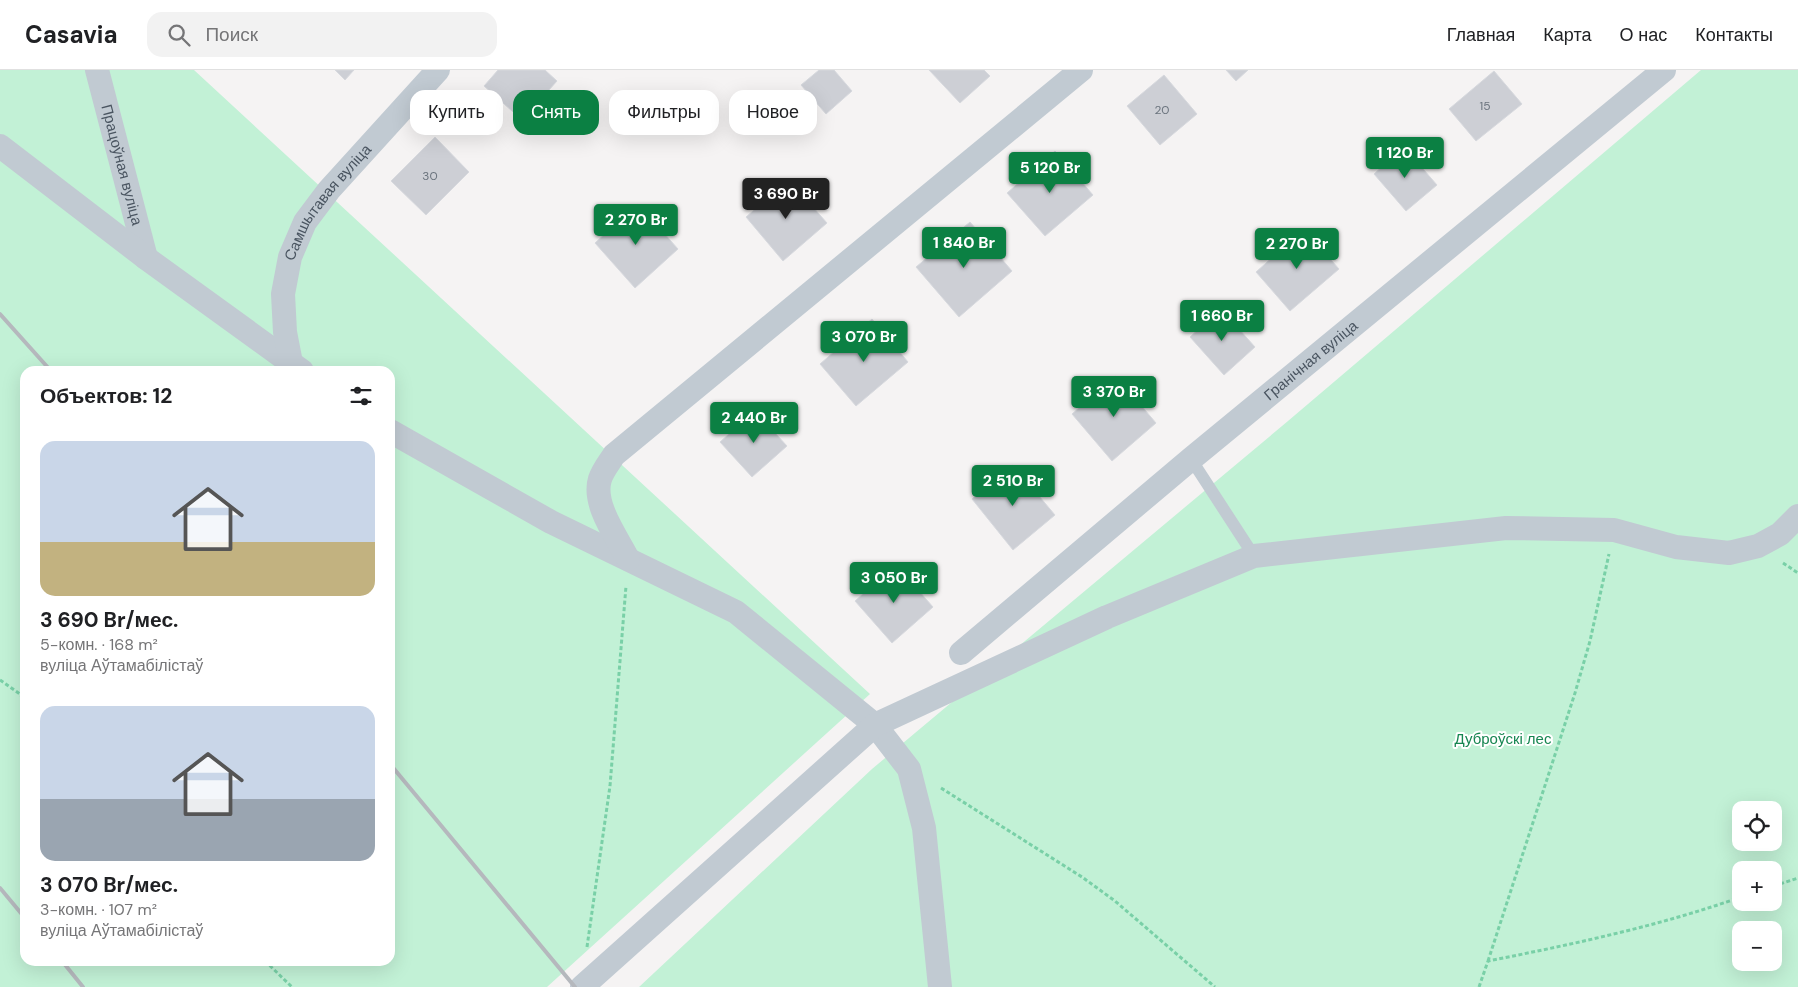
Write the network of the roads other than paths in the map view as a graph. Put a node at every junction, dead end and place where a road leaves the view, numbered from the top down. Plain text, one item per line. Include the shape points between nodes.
1 (97, 70) edge
2 (438, 70) edge
3 (1081, 70) edge
4 (1664, 70) edge
5 (0, 146) edge
6 (146, 258) junction
7 (295, 366) edge
8 (296, 366) edge
9 (395, 434) edge
10 (1191, 459) junction
11 (1798, 516) edge
12 (1254, 556) junction
13 (628, 559) junction
14 (961, 654) dead end
15 (875, 725) junction
16 (582, 987) edge
17 (940, 987) edge

1 - 6 street, Працоўная вуліца
2 - 8 street, Самшытавая вуліца via 329,190 305,222 290,257 283,294 285,332
3 - 13 street via 614,455 599,480 599,494 601,506
4 - 10 street, Гранічная вуліца
5 - 6 street
6 - 7 street
9 - 13 street via 551,522
10 - 12 lane
10 - 14 street, Гранічная вуліца
11 - 12 street via 1780,534 1758,546 1729,552 1676,547 1614,530 1506,528
12 - 15 street via 1107,617
13 - 15 street via 736,612
15 - 16 street
15 - 17 street via 909,769 924,828

